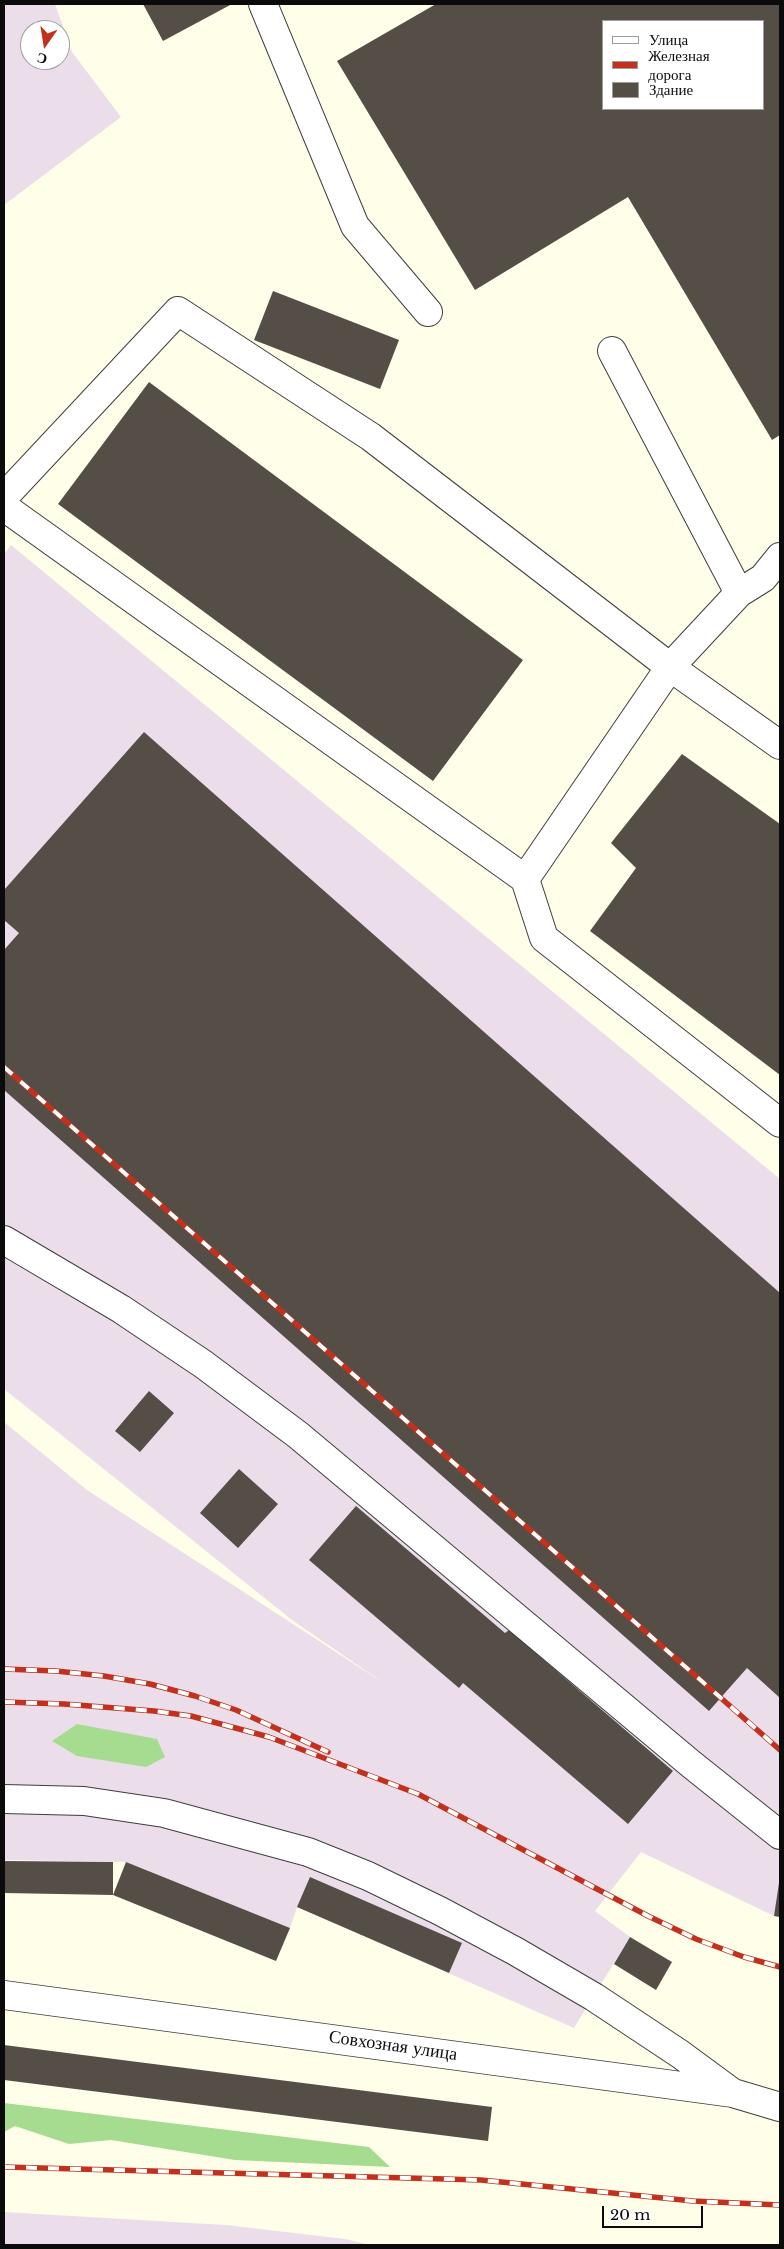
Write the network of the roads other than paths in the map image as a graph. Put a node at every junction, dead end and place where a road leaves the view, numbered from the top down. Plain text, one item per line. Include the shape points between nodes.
1 (263, 4) edge
2 (428, 312) dead end
3 (612, 351) dead end
4 (4, 497) edge
5 (4, 507) edge
6 (780, 557) edge
7 (772, 584) edge
8 (739, 594) junction
9 (670, 667) junction
10 (780, 745) edge
11 (525, 878) junction
12 (780, 1123) edge
13 (4, 1240) edge
14 (4, 1799) edge
15 (780, 1835) edge
16 (4, 1995) edge
17 (732, 2093) junction
18 (780, 2107) edge

1 - 2 street via 355,226
3 - 8 street
4 - 9 street via 178,312 371,437
5 - 11 street
6 - 7 street
7 - 8 street
8 - 9 street
9 - 10 street
9 - 11 street
11 - 12 street via 544,938
13 - 15 street via 121,1309 203,1364 298,1435
14 - 17 street via 84,1800 164,1812 334,1862 440,1911 515,1951 594,1997
16 - 17 street, Совхозная улица
17 - 18 street, Совхозная улица

